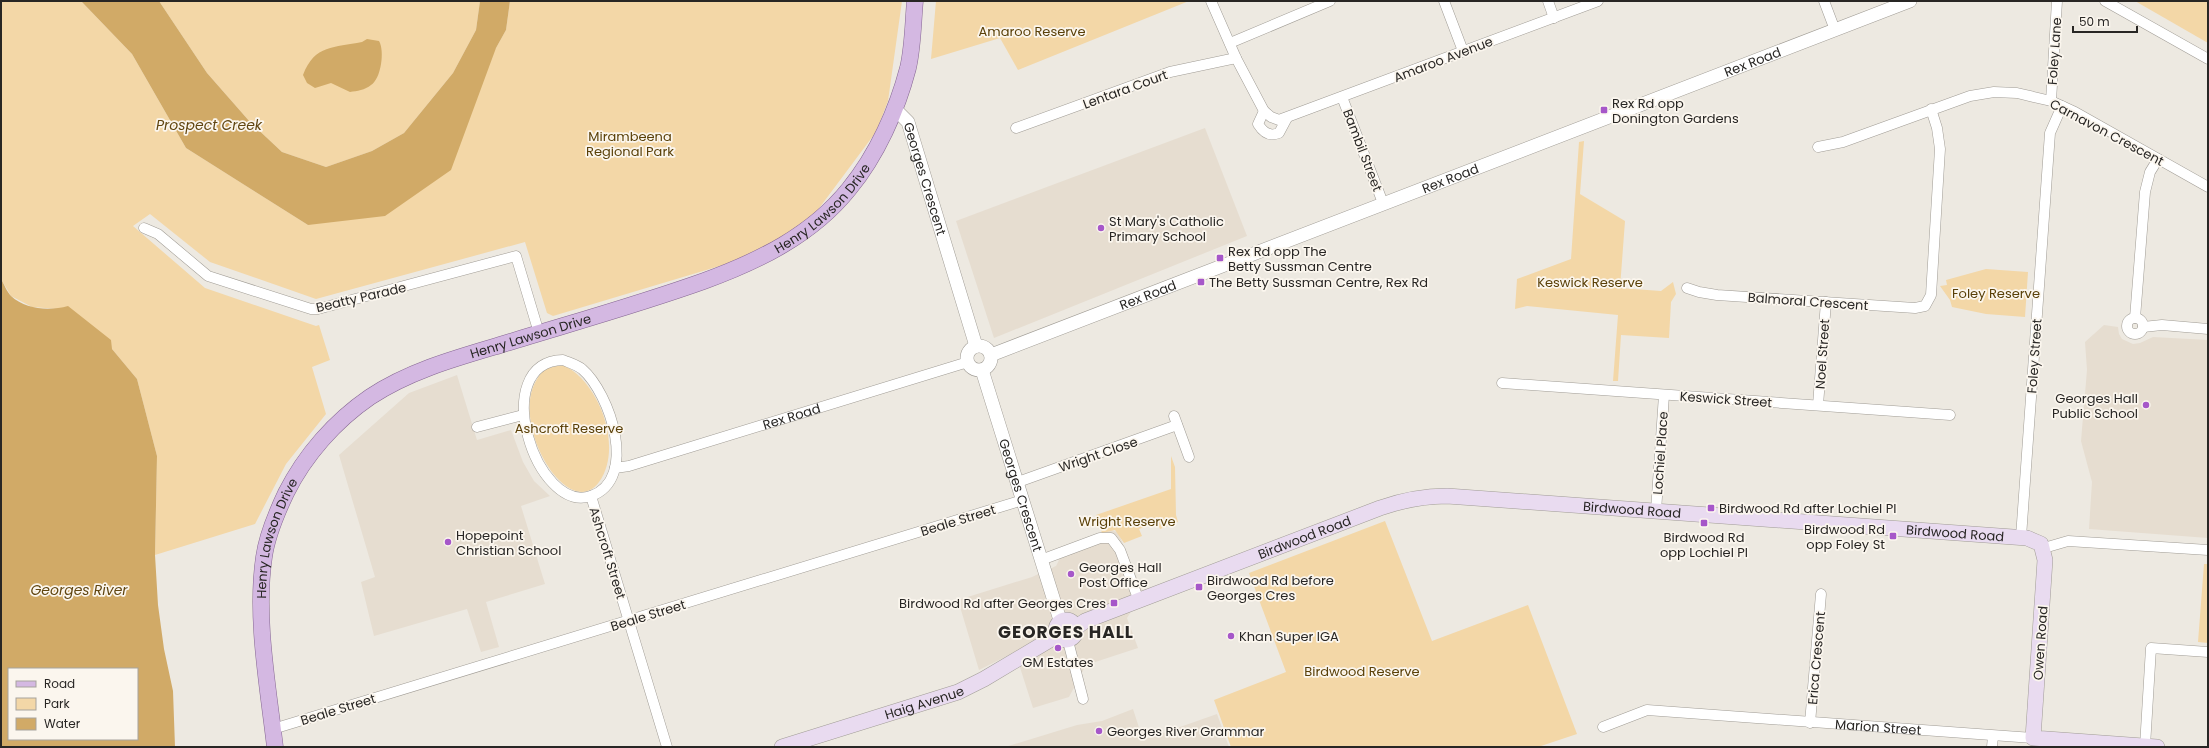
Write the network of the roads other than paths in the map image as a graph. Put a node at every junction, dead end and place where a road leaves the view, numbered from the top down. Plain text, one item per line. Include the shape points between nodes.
1 (915, 1) edge
2 (1211, 1) edge
3 (1330, 1) edge
4 (1444, 1) edge
5 (1548, 1) edge
6 (1598, 1) edge
7 (1824, 1) edge
8 (1910, 1) edge
9 (2057, 1) edge
10 (2105, 1) edge
11 (1554, 18) junction
12 (1835, 30) junction
13 (1230, 43) junction
14 (1463, 51) junction
15 (1236, 58) junction
16 (2208, 59) edge
17 (1342, 97) junction
18 (2051, 101) junction
19 (2062, 106) junction
20 (894, 108) junction
21 (1931, 109) junction
22 (1264, 111) junction
23 (1287, 118) junction
24 (1016, 128) dead end
25 (1818, 147) dead end
26 (2158, 159) junction
27 (2208, 188) edge
28 (1383, 203) junction
29 (144, 228) dead end
30 (1687, 288) dead end
31 (1826, 302) junction
32 (2135, 318) junction
33 (2143, 327) junction
34 (2208, 329) edge
35 (539, 332) junction
36 (976, 346) junction
37 (991, 355) junction
38 (968, 362) junction
39 (982, 370) junction
40 (1502, 383) dead end
41 (1664, 395) junction
42 (1818, 405) junction
43 (523, 415) junction
44 (1950, 415) dead end
45 (477, 427) dead end
46 (1189, 457) dead end
47 (614, 468) junction
48 (1018, 482) junction
49 (591, 496) junction
50 (1023, 500) junction
51 (1656, 511) junction
52 (2020, 537) junction
53 (2044, 548) junction
54 (2208, 550) edge
55 (1042, 560) junction
56 (1821, 594) dead end
57 (1139, 601) junction
58 (1060, 620) joint
59 (628, 621) junction
60 (1067, 635) junction
61 (2208, 652) edge
62 (1083, 698) dead end
63 (1810, 723) junction
64 (1603, 727) dead end
65 (273, 729) junction
66 (1993, 736) junction
67 (2033, 738) junction
68 (275, 747) edge
69 (667, 747) edge
70 (782, 747) edge
71 (1992, 747) edge
72 (2151, 747) edge

1 - 20 main road, Henry Lawson Drive via 908,67
2 - 13 street
3 - 13 street
4 - 14 street
5 - 11 street
6 - 11 street, Amaroo Avenue
7 - 12 street
8 - 12 street, Rex Road
9 - 18 street, Foley Lane
10 - 16 street
11 - 14 street, Amaroo Avenue
12 - 28 street, Rex Road
13 - 15 street
14 - 17 street, Amaroo Avenue
15 - 22 street
15 - 24 street, Lentara Court via 1170,72
17 - 23 street, Amaroo Avenue
17 - 28 street, Bambil Street
18 - 19 street, Carnavon Crescent
18 - 21 street, Carnavon Crescent via 2029,95 1994,92 1970,96
19 - 26 street, Carnavon Crescent
19 - 52 street, Foley Street via 2050,133
20 - 35 main road, Henry Lawson Drive via 876,148 850,188 818,220 790,241 746,265 694,284
20 - 36 street, Georges Crescent via 908,122
21 - 25 street, Carnavon Crescent via 1843,142
21 - 31 street, Balmoral Crescent via 1940,148 1931,296 1933,305 1915,308
22 - 23 street via 1275,119
22 - 23 street via 1258,124 1264,132 1274,136 1279,133
26 - 27 street, Carnavon Crescent
26 - 32 street via 2150,172 2144,192
28 - 37 street, Rex Road
29 - 35 street, Beatty Parade via 160,236 208,276 311,309 516,256
30 - 31 street, Balmoral Crescent via 1717,295
31 - 42 street, Noel Street
32 - 33 street
32 - 33 street via 2127,324 2128,331 2138,334
33 - 34 street via 2162,325
35 - 65 main road, Henry Lawson Drive via 432,367 388,386 338,423 302,465 279,508 264,555 261,601
36 - 37 street via 984,347
36 - 38 street via 969,352
37 - 39 street via 990,364
38 - 39 street via 975,369
38 - 47 street, Rex Road via 629,466
39 - 48 street, Georges Crescent
40 - 41 street, Keswick Street
41 - 42 street, Keswick Street
41 - 51 street, Lochiel Place
42 - 44 street, Keswick Street
43 - 45 street
43 - 47 street, Ashcroft Street via 527,389 540,369 556,360 572,363 588,376 607,406 615,433
43 - 49 street, Ashcroft Street via 534,455 553,482 564,492 576,497
46 - 48 street, Wright Close via 1176,421
47 - 49 street, Ashcroft Street via 604,488
48 - 50 street, Georges Crescent
49 - 59 street, Ashcroft Street
50 - 55 street, Georges Crescent
50 - 59 street, Beale Street
51 - 52 main road, Birdwood Road
51 - 57 main road, Birdwood Road via 1446,496 1411,498
52 - 53 main road, Birdwood Road via 2037,540
53 - 54 street via 2068,541
53 - 67 main road, Owen Road via 2045,567
55 - 57 street via 1100,538 1112,538 1120,550
55 - 58 street, Georges Crescent
56 - 63 street, Erica Crescent
57 - 60 main road, Birdwood Road via 1085,621
58 - 60 main road via 1056,629
59 - 65 street, Beale Street
59 - 69 street, Ashcroft Street
60 - 62 street
60 - 70 main road, Haig Avenue via 958,692
61 - 72 street via 2151,648
63 - 64 street, Marion Street via 1647,710
63 - 66 street, Marion Street
65 - 68 main road, Henry Lawson Drive
66 - 67 street, Marion Street
66 - 71 street
67 - 72 main road, Marion Street

